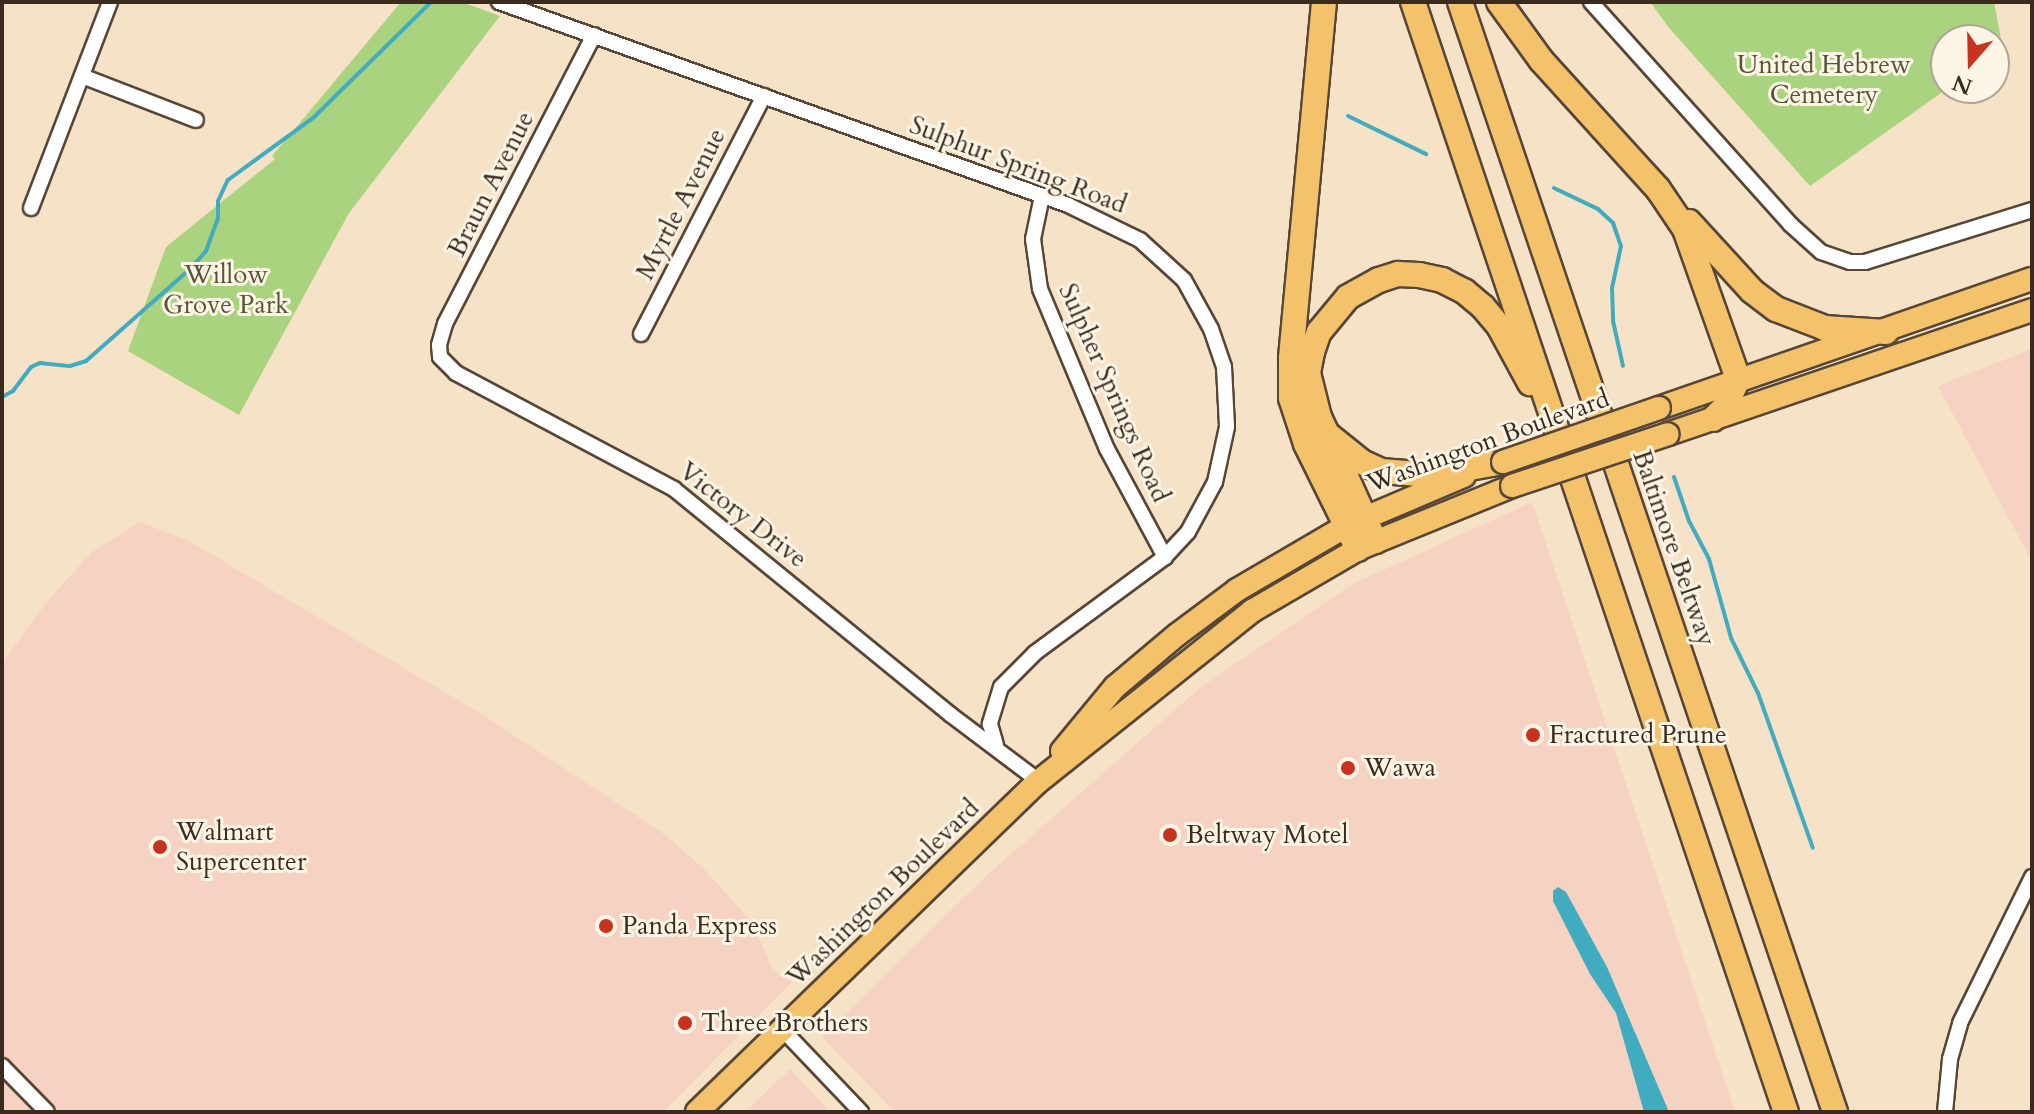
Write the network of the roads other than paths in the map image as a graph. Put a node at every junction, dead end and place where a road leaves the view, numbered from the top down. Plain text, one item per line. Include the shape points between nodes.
1 (110, 2) edge
2 (499, 2) edge
3 (1324, 2) edge
4 (1413, 2) edge
5 (1460, 2) edge
6 (1499, 2) edge
7 (1591, 2) edge
8 (594, 35) junction
9 (82, 76) junction
10 (764, 96) junction
11 (196, 120) dead end
12 (1658, 189) junction
13 (1042, 196) junction
14 (31, 208) dead end
15 (2032, 210) edge
16 (2032, 279) edge
17 (2032, 310) edge
18 (1886, 332) junction
19 (641, 334) dead end
20 (440, 357) joint
21 (1738, 379) junction
22 (1713, 419) junction
23 (1327, 434) junction
24 (1564, 444) junction
25 (1503, 462) junction
26 (1355, 521) junction
27 (1367, 545) junction
28 (1165, 557) junction
29 (996, 745) junction
30 (1039, 781) junction
31 (2032, 877) edge
32 (782, 1029) junction
33 (1810, 1036) junction
34 (2, 1066) edge
35 (47, 1112) edge
36 (697, 1112) edge
37 (861, 1112) edge
38 (1786, 1112) edge
39 (1835, 1112) edge
40 (1845, 1112) edge
41 (1945, 1112) edge

1 - 9 street
2 - 8 street, Sulphur Spring Road
3 - 26 highway via 1291,388 1301,431
4 - 24 highway
5 - 33 highway, Baltimore Beltway
6 - 12 highway via 1541,60
7 - 15 street via 1821,252 1865,262
8 - 10 street, Sulphur Spring Road
8 - 20 street, Braun Avenue via 445,324
9 - 11 street
9 - 14 street
10 - 13 street, Sulphur Spring Road
10 - 19 street, Myrtle Avenue
12 - 18 highway via 1752,291 1776,309 1825,328
12 - 21 highway via 1685,229
13 - 28 street, Sulpher Springs Road via 1033,239 1040,289 1107,449
13 - 28 street, Sulphur Spring Road via 1112,224 1164,259 1184,280 1211,329 1224,367 1222,456 1204,507
16 - 18 main road, Washington Boulevard
17 - 22 main road, Washington Boulevard
18 - 21 main road, Washington Boulevard
20 - 29 street, Victory Drive via 474,383 674,489 951,715
21 - 22 highway
21 - 25 main road, Washington Boulevard, bridge
22 - 27 main road, Washington Boulevard, bridge via 1512,486
23 - 24 highway via 1311,397 1308,373 1319,332 1336,308 1363,287 1398,274 1453,286 1483,307 1499,326
23 - 25 highway via 1381,471 1431,475
23 - 26 highway
24 - 38 highway
25 - 26 main road, Washington Boulevard
26 - 27 highway
26 - 30 main road, Washington Boulevard via 1237,590 1178,634 1115,687
27 - 30 main road, Washington Boulevard via 1252,611
28 - 29 street, Sulphur Spring Road via 1016,669 994,702 990,724
29 - 30 street
30 - 32 main road, Washington Boulevard
31 - 41 street via 1960,1023
32 - 36 main road, Washington Boulevard
32 - 37 street
33 - 39 highway, Baltimore Beltway
33 - 40 highway
34 - 35 street

